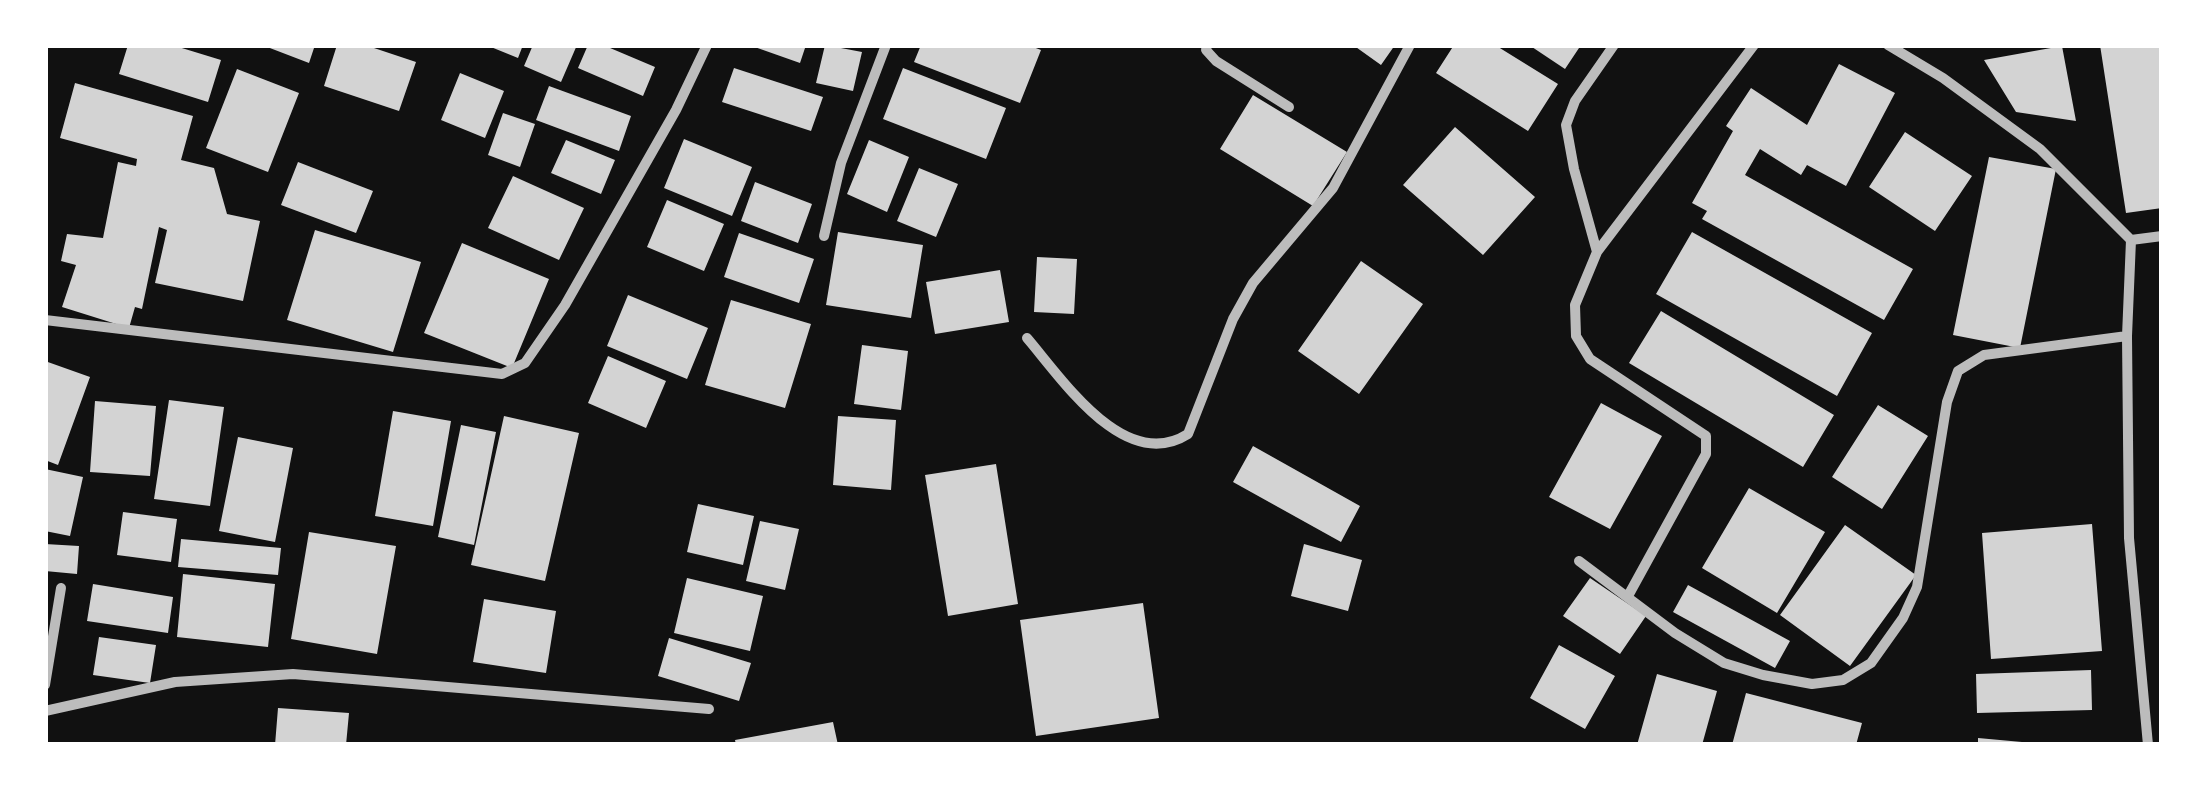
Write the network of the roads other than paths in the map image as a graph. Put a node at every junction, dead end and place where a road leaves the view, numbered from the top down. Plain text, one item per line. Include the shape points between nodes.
1 (708, 45) edge
2 (886, 45) edge
3 (1207, 45) edge
4 (1410, 45) edge
5 (1614, 45) edge
6 (1754, 45) edge
7 (1888, 45) edge
8 (1288, 107) dead end
9 (824, 236) dead end
10 (2162, 236) edge
11 (2131, 240) junction
12 (1597, 252) junction
13 (45, 320) edge
14 (2126, 336) junction
15 (1027, 338) dead end
16 (1579, 561) dead end
17 (60, 588) dead end
18 (1628, 596) junction
19 (45, 685) edge
20 (709, 709) dead end
21 (45, 711) edge
22 (2148, 745) edge

1 - 13 street via 565,305 526,363 510,372
2 - 9 street via 842,162
3 - 8 street via 1216,61
4 - 15 street via 1333,188 1253,283 1188,434 1162,446 1128,438 1086,405
5 - 12 street via 1566,126
6 - 12 street
7 - 11 street via 2040,148
10 - 11 street
11 - 14 street
12 - 18 street via 1576,306 1576,336 1590,358 1706,436 1706,454
14 - 18 street via 1984,355 1958,371 1947,402 1917,587 1871,662 1843,680 1812,684 1724,663
14 - 22 street via 2129,538
16 - 18 street
17 - 19 street
20 - 21 street via 292,674 175,682

